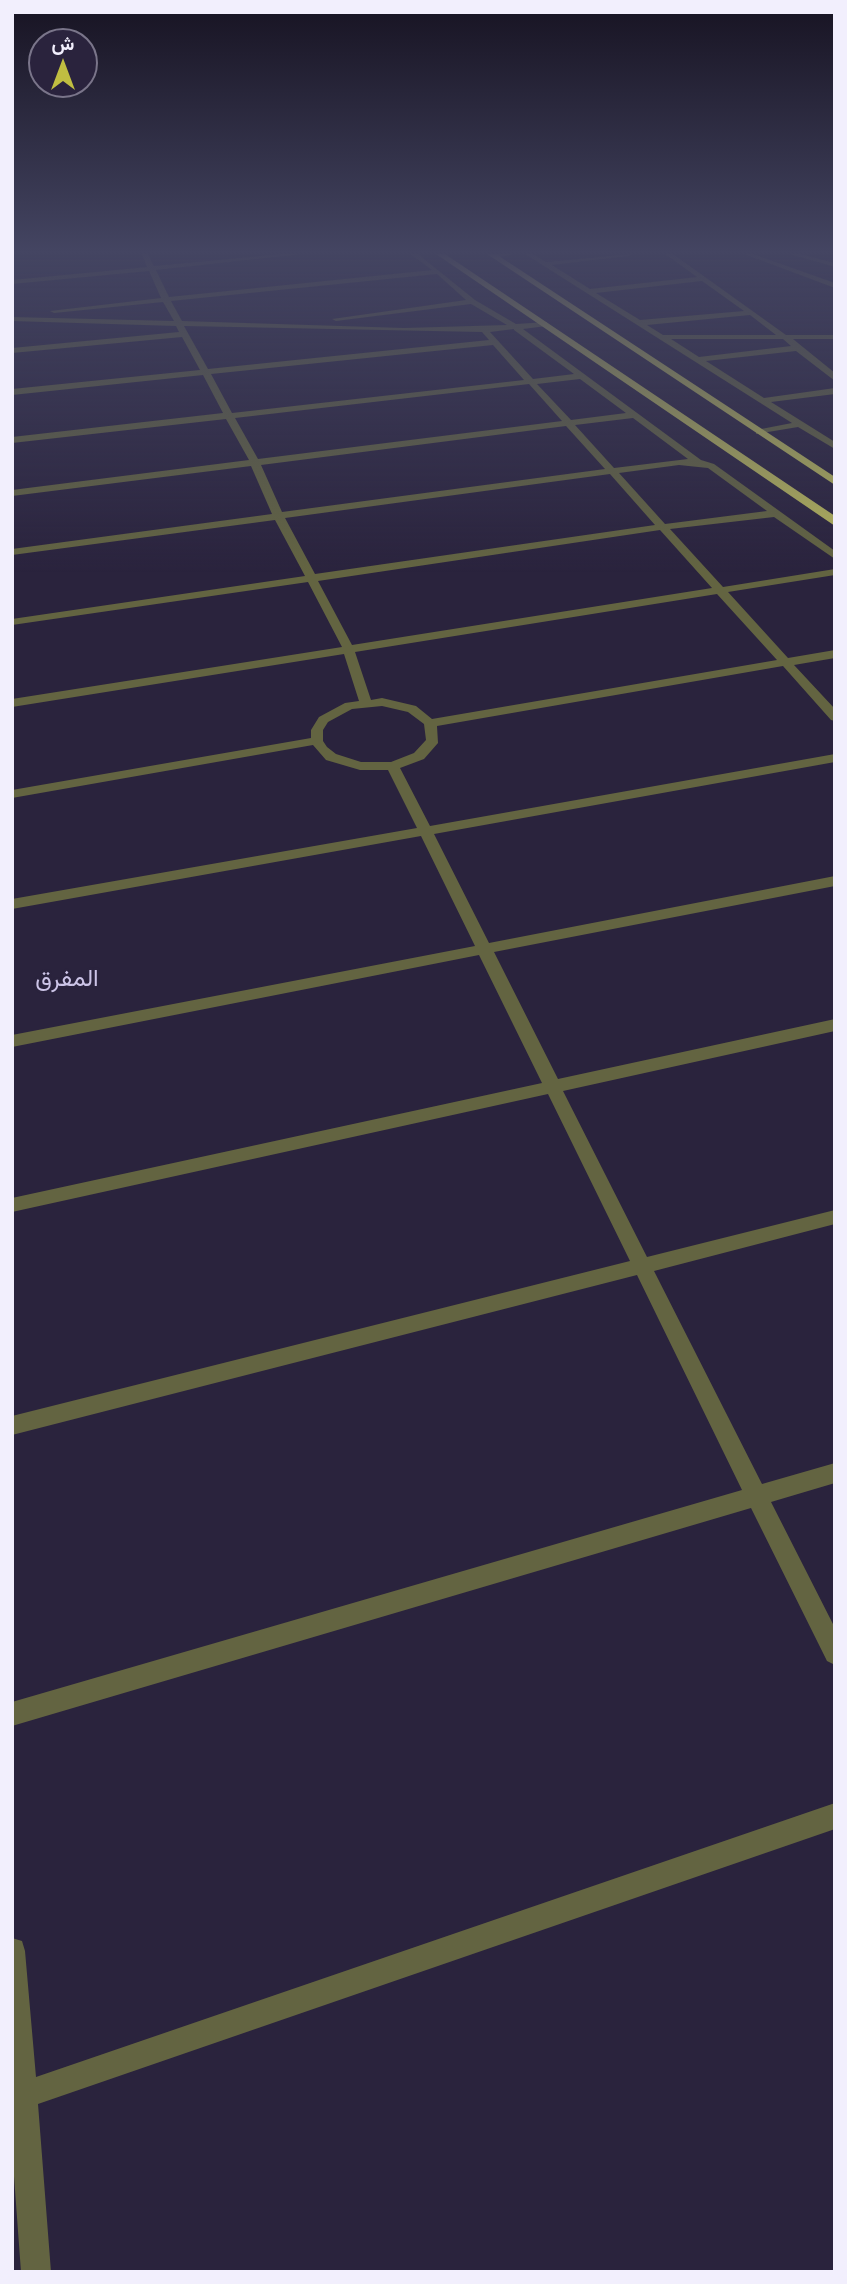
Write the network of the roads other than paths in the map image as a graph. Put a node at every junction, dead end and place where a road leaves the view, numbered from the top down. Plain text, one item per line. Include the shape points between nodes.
1 (199, 361) edge
2 (315, 361) edge
3 (510, 361) edge
4 (560, 361) edge
5 (607, 361) edge
6 (653, 361) edge
7 (698, 361) edge
8 (813, 361) edge
9 (205, 372) junction
10 (672, 373) junction
11 (581, 376) junction
12 (835, 378) edge
13 (639, 379) junction
14 (529, 382) junction
15 (835, 391) edge
16 (12, 392) edge
17 (761, 401) junction
18 (634, 415) junction
19 (228, 416) junction
20 (567, 423) junction
21 (799, 424) junction
22 (760, 432) junction
23 (12, 440) edge
24 (834, 445) edge
25 (698, 462) junction
26 (256, 463) junction
27 (611, 471) junction
28 (835, 482) edge
29 (12, 493) edge
30 (778, 513) junction
31 (279, 517) junction
32 (835, 522) edge
33 (662, 527) junction
34 (12, 552) edge
35 (835, 556) edge
36 (835, 572) edge
37 (310, 579) junction
38 (721, 591) junction
39 (12, 622) edge
40 (348, 648) junction
41 (835, 654) edge
42 (783, 663) junction
43 (12, 703) edge
44 (366, 703) junction
45 (835, 717) edge
46 (430, 723) junction
47 (317, 741) junction
48 (835, 758) edge
49 (393, 765) junction
50 (12, 794) edge
51 (425, 831) junction
52 (835, 881) edge
53 (12, 904) edge
54 (485, 949) junction
55 (835, 1026) edge
56 (12, 1041) edge
57 (553, 1087) junction
58 (12, 1205) edge
59 (835, 1217) edge
60 (642, 1266) junction
61 (12, 1426) edge
62 (835, 1473) edge
63 (757, 1496) junction
64 (835, 1653) edge
65 (12, 1714) edge
66 (835, 1816) edge
67 (12, 1951) edge
68 (18, 2097) edge
69 (36, 2272) edge

1 - 9 street
2 - 9 street
3 - 14 street
4 - 11 street
5 - 13 highway
6 - 10 highway
7 - 17 street
8 - 12 street
9 - 16 street
9 - 19 street
10 - 13 highway
10 - 22 highway
11 - 14 street
11 - 18 street
13 - 32 highway
14 - 19 street
14 - 20 street
15 - 17 street
17 - 21 street
18 - 20 street
18 - 25 street
19 - 23 street
19 - 26 street
20 - 26 street
20 - 27 street
21 - 22 street
21 - 24 street
22 - 28 highway
25 - 27 street
25 - 30 street via 711,466
26 - 29 street
26 - 31 street
27 - 31 street
27 - 33 street
30 - 33 street
30 - 35 street
31 - 34 street
31 - 37 street
33 - 37 street
33 - 38 street
36 - 38 street
37 - 39 street
37 - 40 street
38 - 40 street
38 - 42 street
40 - 43 street
40 - 44 street
41 - 42 street
42 - 45 street
42 - 46 street
44 - 46 street via 412,709
44 - 47 street via 341,709 323,720
46 - 49 street via 434,731 428,748
47 - 49 street via 331,757 344,763
47 - 50 street
48 - 51 street
49 - 51 street
51 - 53 street
51 - 54 street
52 - 54 street
54 - 56 street
54 - 57 street
55 - 57 street
57 - 58 street
57 - 60 street
59 - 60 street
60 - 61 street
60 - 63 street
62 - 63 street
63 - 64 street
63 - 65 street
66 - 68 street
67 - 68 street
68 - 69 street

